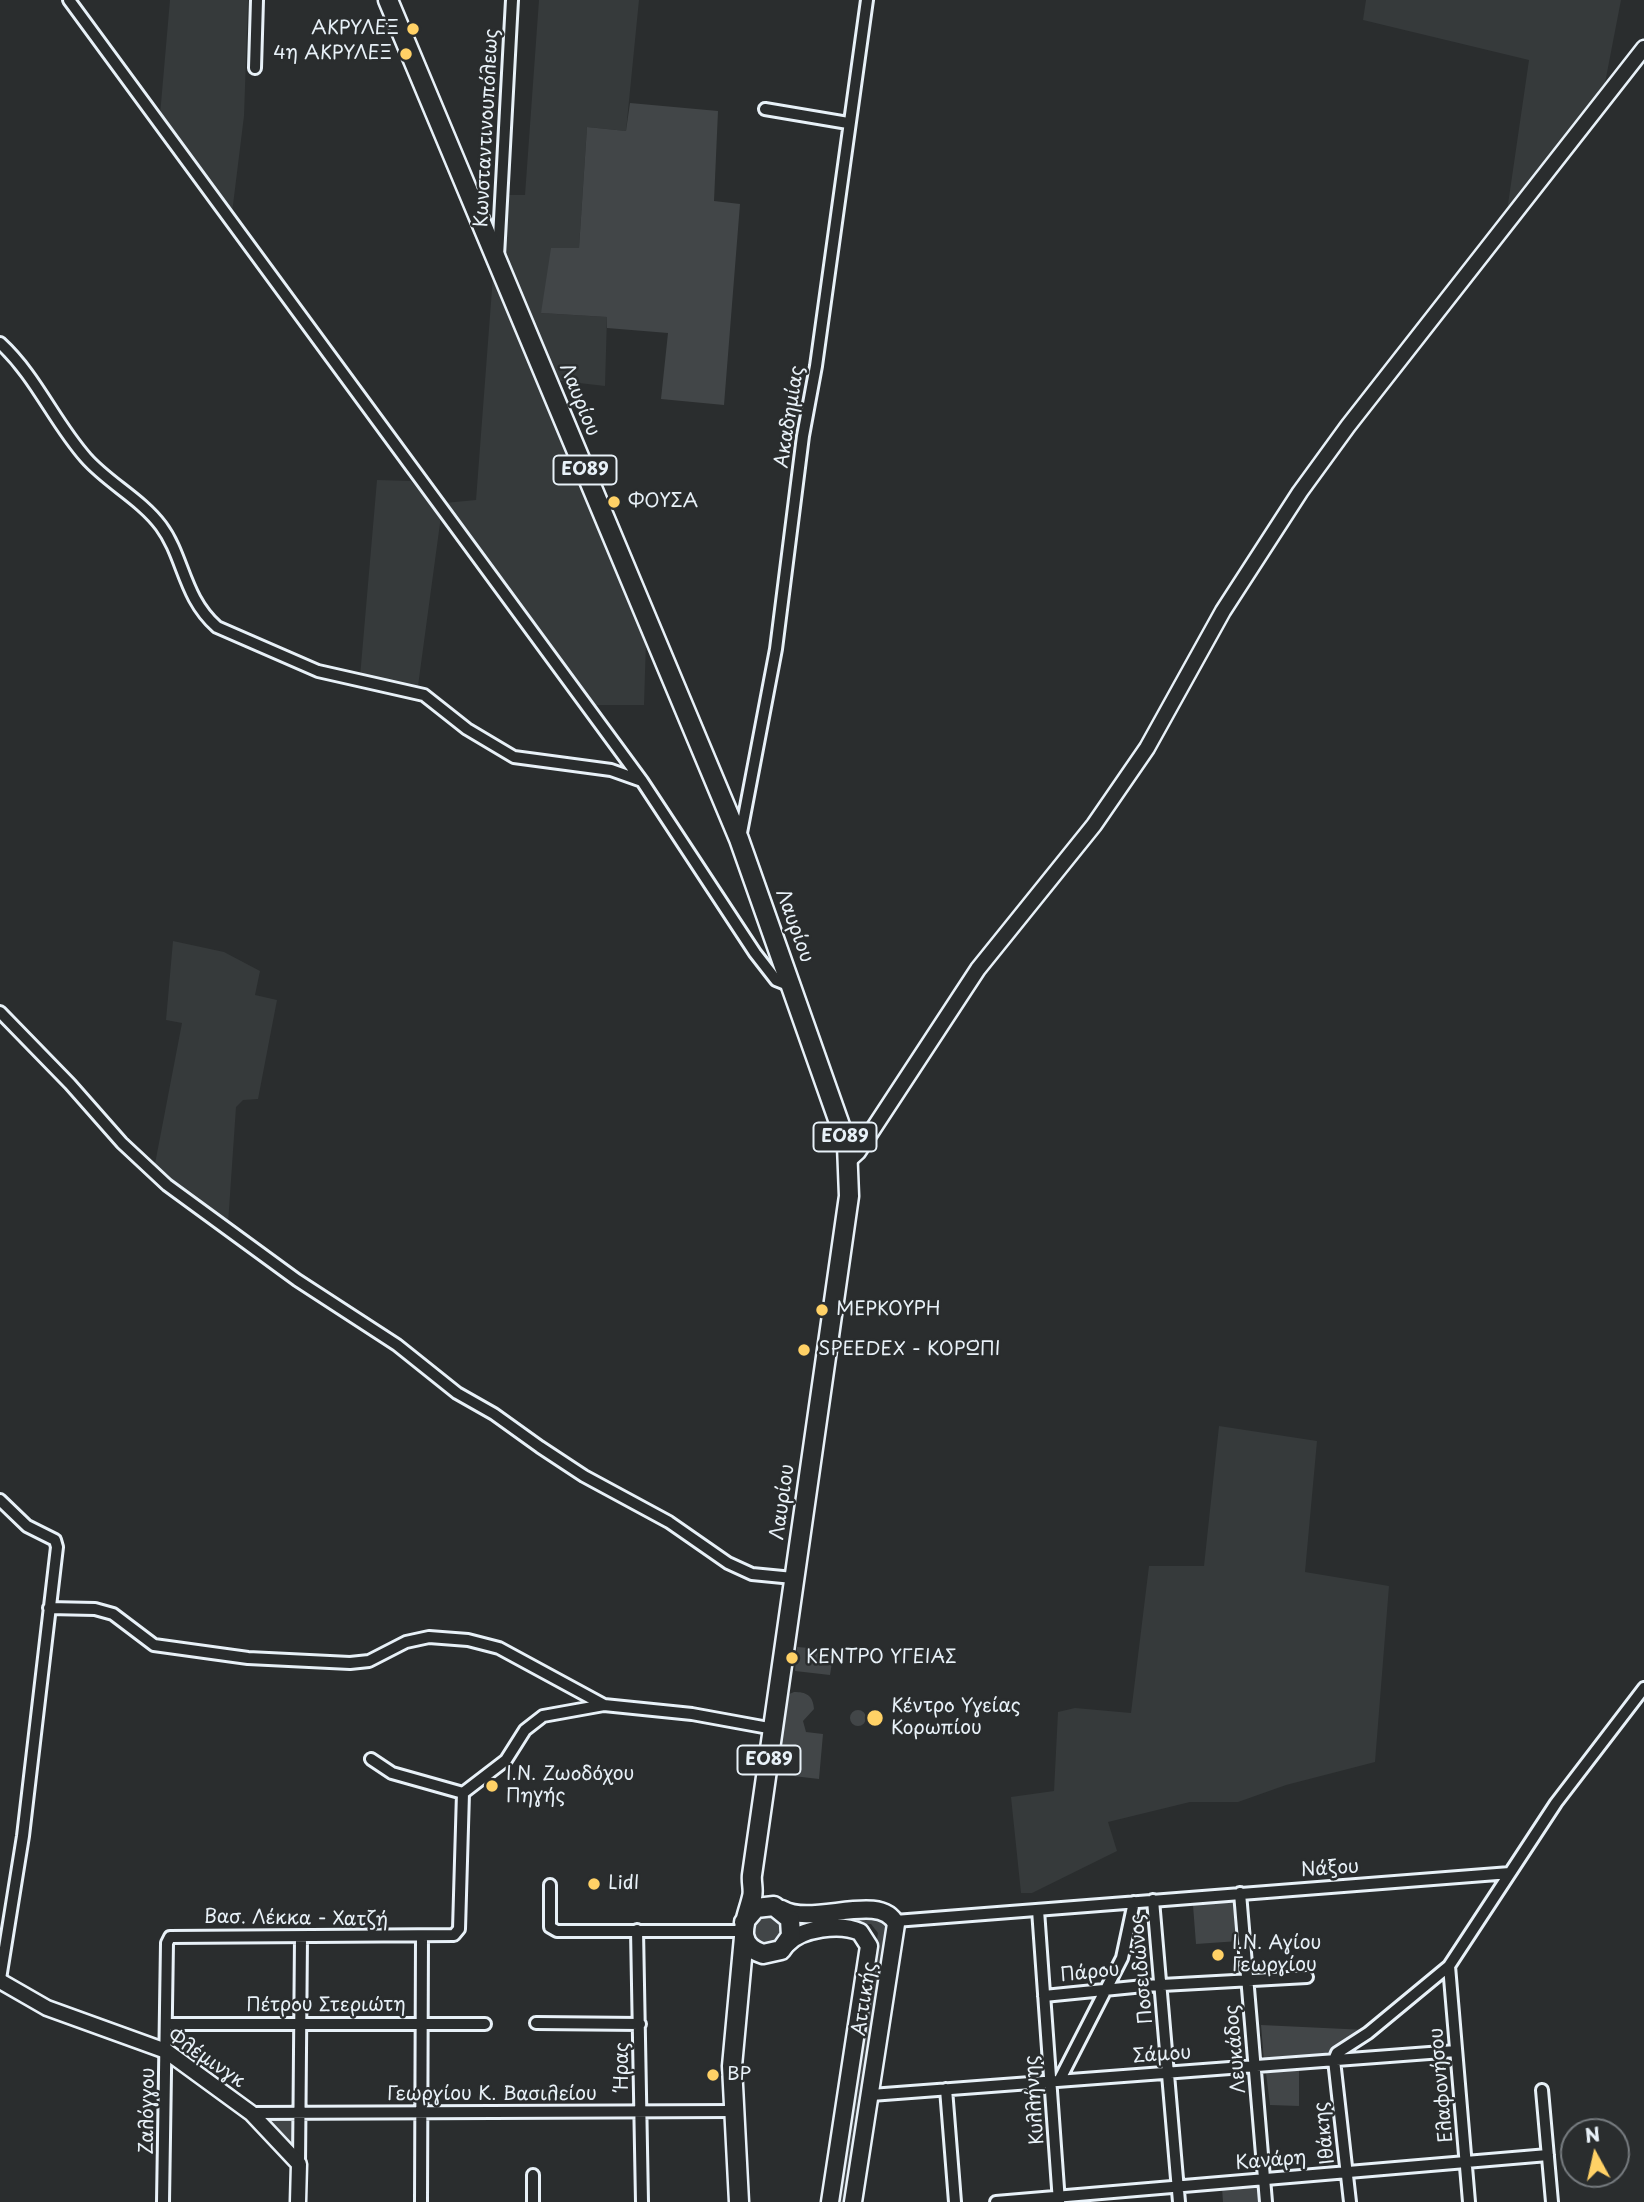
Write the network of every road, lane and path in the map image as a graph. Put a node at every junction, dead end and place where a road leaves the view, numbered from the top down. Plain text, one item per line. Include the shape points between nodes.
1 (69, 0) edge
2 (257, 0) edge
3 (388, 0) edge
4 (512, 0) edge
5 (867, 0) edge
6 (1644, 48) edge
7 (255, 68) dead end
8 (765, 109) dead end
9 (848, 123) junction
10 (498, 258) junction
11 (0, 343) edge
12 (642, 781) junction
13 (739, 839) junction
14 (793, 987) junction
15 (0, 1012) edge
16 (848, 1161) junction
17 (0, 1500) edge
18 (793, 1578) junction
19 (49, 1608) junction
20 (1644, 1688) edge
21 (604, 1705) junction
22 (774, 1729) junction
23 (372, 1759) dead end
24 (463, 1793) junction
25 (753, 1865) junction
26 (1510, 1873) junction
27 (550, 1885) dead end
28 (1240, 1893) junction
29 (1153, 1900) junction
30 (1134, 1902) junction
31 (776, 1907) junction
32 (1038, 1910) junction
33 (895, 1921) junction
34 (637, 1930) junction
35 (743, 1930) junction
36 (170, 1937) joint
37 (422, 1937) junction
38 (301, 1938) junction
39 (787, 1944) junction
40 (769, 1954) junction
41 (1449, 1966) junction
42 (738, 1973) junction
43 (1307, 1977) dead end
44 (0, 1980) edge
45 (1248, 1980) junction
46 (1161, 1986) junction
47 (1106, 1989) junction
48 (1044, 1996) junction
49 (537, 2023) dead end
50 (166, 2024) junction
51 (299, 2024) junction
52 (421, 2024) junction
53 (485, 2024) dead end
54 (640, 2024) junction
55 (166, 2051) junction
56 (1456, 2051) junction
57 (1334, 2060) junction
58 (1255, 2066) junction
59 (1169, 2073) junction
60 (1055, 2081) junction
61 (946, 2089) junction
62 (1542, 2090) dead end
63 (871, 2095) junction
64 (733, 2111) junction
65 (421, 2112) junction
66 (640, 2112) junction
67 (251, 2113) junction
68 (298, 2113) junction
69 (1548, 2155) junction
70 (1466, 2162) junction
71 (299, 2164) junction
72 (1348, 2172) junction
73 (533, 2175) dead end
74 (1264, 2179) junction
75 (1178, 2187) junction
76 (1059, 2199) edge
77 (1018, 2201) edge
78 (163, 2202) edge
79 (298, 2202) edge
80 (421, 2202) edge
81 (533, 2202) edge
82 (642, 2202) edge
83 (739, 2202) edge
84 (830, 2202) edge
85 (853, 2202) edge
86 (955, 2202) edge
87 (996, 2202) edge
88 (1179, 2202) edge
89 (1266, 2202) edge
90 (1350, 2202) edge
91 (1469, 2202) edge
92 (1552, 2202) edge

1 - 12 street
2 - 7 street
3 - 10 main road, Λαυρίου / ΕΟ89
4 - 10 street, Κωνσταντινουπόλεως
5 - 9 street, Ακαδημίας
6 - 16 street via 1300,492 1223,611 1147,748 1094,825 978,969
8 - 9 street
9 - 13 street, Ακαδημίας via 776,649
10 - 13 main road, Λαυρίου / ΕΟ89
11 - 12 street via 25,369 84,456 160,525 191,592 205,616 218,627 318,671 424,695 467,729 514,757 611,770
12 - 14 street via 755,953 776,981
13 - 14 main road, Λαυρίου / ΕΟ89
14 - 16 main road, Λαυρίου / ΕΟ89 via 843,1128
15 - 18 street via 167,1185 264,1256 397,1345 457,1393 584,1476 642,1505 728,1563 752,1574
16 - 18 main road, Λαυρίου / ΕΟ89 via 849,1196 830,1343
17 - 19 street via 26,1526 55,1540 57,1558
18 - 22 main road, Λαυρίου / ΕΟ89
19 - 21 street via 113,1614 154,1645 248,1658 350,1663 369,1661 405,1642 429,1637 468,1640 499,1648
19 - 44 street via 23,1836
20 - 26 street via 1556,1803
21 - 22 street
21 - 24 street via 543,1716 525,1730 506,1760
22 - 25 main road, Λαυρίου / ΕΟ89
23 - 24 street via 392,1773
24 - 37 street, Βασ. Λέκκα - Χατζή via 459,1929 454,1935
25 - 31 main road, ΕΟ89 via 759,1890
25 - 35 main road, Λαυρίου / ΕΟ89 via 752,1898
26 - 28 street, Νάξου
26 - 41 street
27 - 34 street via 552,1930
28 - 29 street, Νάξου
28 - 45 street, Λευκάδος
29 - 30 street, Νάξου
29 - 46 street, Ποσειδώνος
30 - 32 street, Νάξου
30 - 47 street via 1122,1958
31 - 33 main road via 800,1916 878,1909
31 - 35 main road via 756,1908
31 - 39 main road, ΕΟ89 via 792,1927
32 - 33 street, Νάξου
32 - 48 street, Κυλλήνης
33 - 63 main road, Αττικής
34 - 35 street
34 - 54 street, Ήρας
35 - 40 main road via 753,1950
35 - 42 main road, ΕΟ89
36 - 38 street, Βασ. Λέκκα - Χατζή
36 - 50 street, Ζαλόγγου
37 - 38 street, Βασ. Λέκκα - Χατζή
37 - 52 street
38 - 51 street
39 - 40 main road
39 - 84 main road, Αττικής via 802,1933 850,1928 863,1935 869,1946
40 - 42 main road via 749,1958
41 - 56 street, Ελαφονήσου
41 - 57 street via 1337,2053
42 - 64 main road, ΕΟ89
43 - 45 street, Πάρου
44 - 55 street, Φλέμινγκ via 47,2008
45 - 46 street, Πάρου
45 - 58 street, Λευκάδος
46 - 47 street, Πάρου
46 - 59 street, Ποσειδώνος
47 - 48 street, Πάρου
47 - 60 street
48 - 60 street, Κυλλήνης
49 - 54 street
50 - 51 street, Πέτρου Στεριώτη
50 - 55 street, Ζαλόγγου
51 - 52 street, Πέτρου Στεριώτη
51 - 68 street
52 - 53 street, Πέτρου Στεριώτη
52 - 65 street
54 - 66 street, Ήρας
55 - 67 street, Φλέμινγκ
55 - 78 street, Ζαλόγγου
56 - 57 street, Σάμου
56 - 70 street, Ελαφονήσου
57 - 58 street, Σάμου
57 - 72 street, Ιθάκης
58 - 59 street, Σάμου
58 - 74 street, Λευκάδος
59 - 60 street, Σάμου
59 - 75 street, Ποσειδώνος
60 - 61 street, Σάμου
60 - 76 street, Κυλλήνης
61 - 63 street, Σάμου
61 - 86 street
62 - 69 street
63 - 85 main road, Αττικής
64 - 66 street, Γεωργίου Κ. Βασιλείου
64 - 83 main road, ΕΟ89
65 - 66 street, Γεωργίου Κ. Βασιλείου
65 - 68 street, Γεωργίου Κ. Βασιλείου
65 - 80 street
66 - 82 street, Ήρας
67 - 68 street, Γεωργίου Κ. Βασιλείου
67 - 71 street, Φλέμινγκ
68 - 71 street
69 - 70 street, Κανάρη
69 - 92 street
70 - 72 street, Κανάρη
70 - 91 street, Ελαφονήσου
71 - 79 street
72 - 74 street, Κανάρη
72 - 90 street, Ιθάκης
73 - 81 street
74 - 75 street, Κανάρη
74 - 89 street, Λευκάδος
75 - 76 street, Κανάρη
75 - 88 street, Ποσειδώνος
76 - 77 street, Κανάρη
77 - 87 street, Κανάρη

